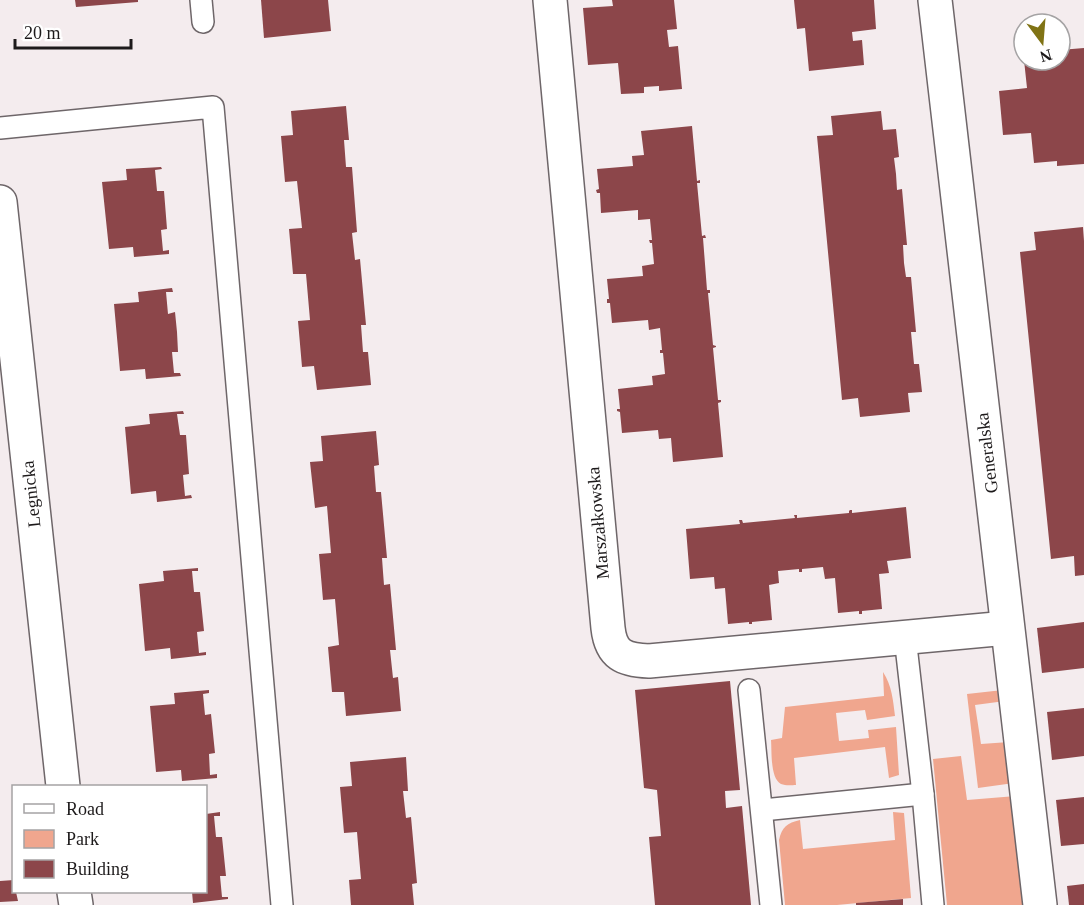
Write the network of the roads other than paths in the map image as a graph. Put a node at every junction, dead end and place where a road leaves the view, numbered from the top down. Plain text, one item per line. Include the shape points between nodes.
1 (201, 0) edge
2 (550, 0) edge
3 (935, 0) edge
4 (203, 22) dead end
5 (0, 128) edge
6 (0, 202) edge
7 (1007, 628) junction
8 (905, 637) junction
9 (749, 690) dead end
10 (63, 785) edge
11 (923, 794) junction
12 (762, 810) junction
13 (282, 905) edge
14 (771, 905) edge
15 (933, 905) edge
16 (1040, 905) edge

1 - 4 lane
2 - 8 street, Marszałkowska via 612,646 621,655 649,661
3 - 7 street, Generalska
5 - 13 lane via 213,107
6 - 10 street, Legnicka
7 - 8 street, Marszałkowska
7 - 16 street, Generalska
8 - 11 lane
9 - 12 lane
11 - 12 lane
11 - 15 lane
12 - 14 lane

